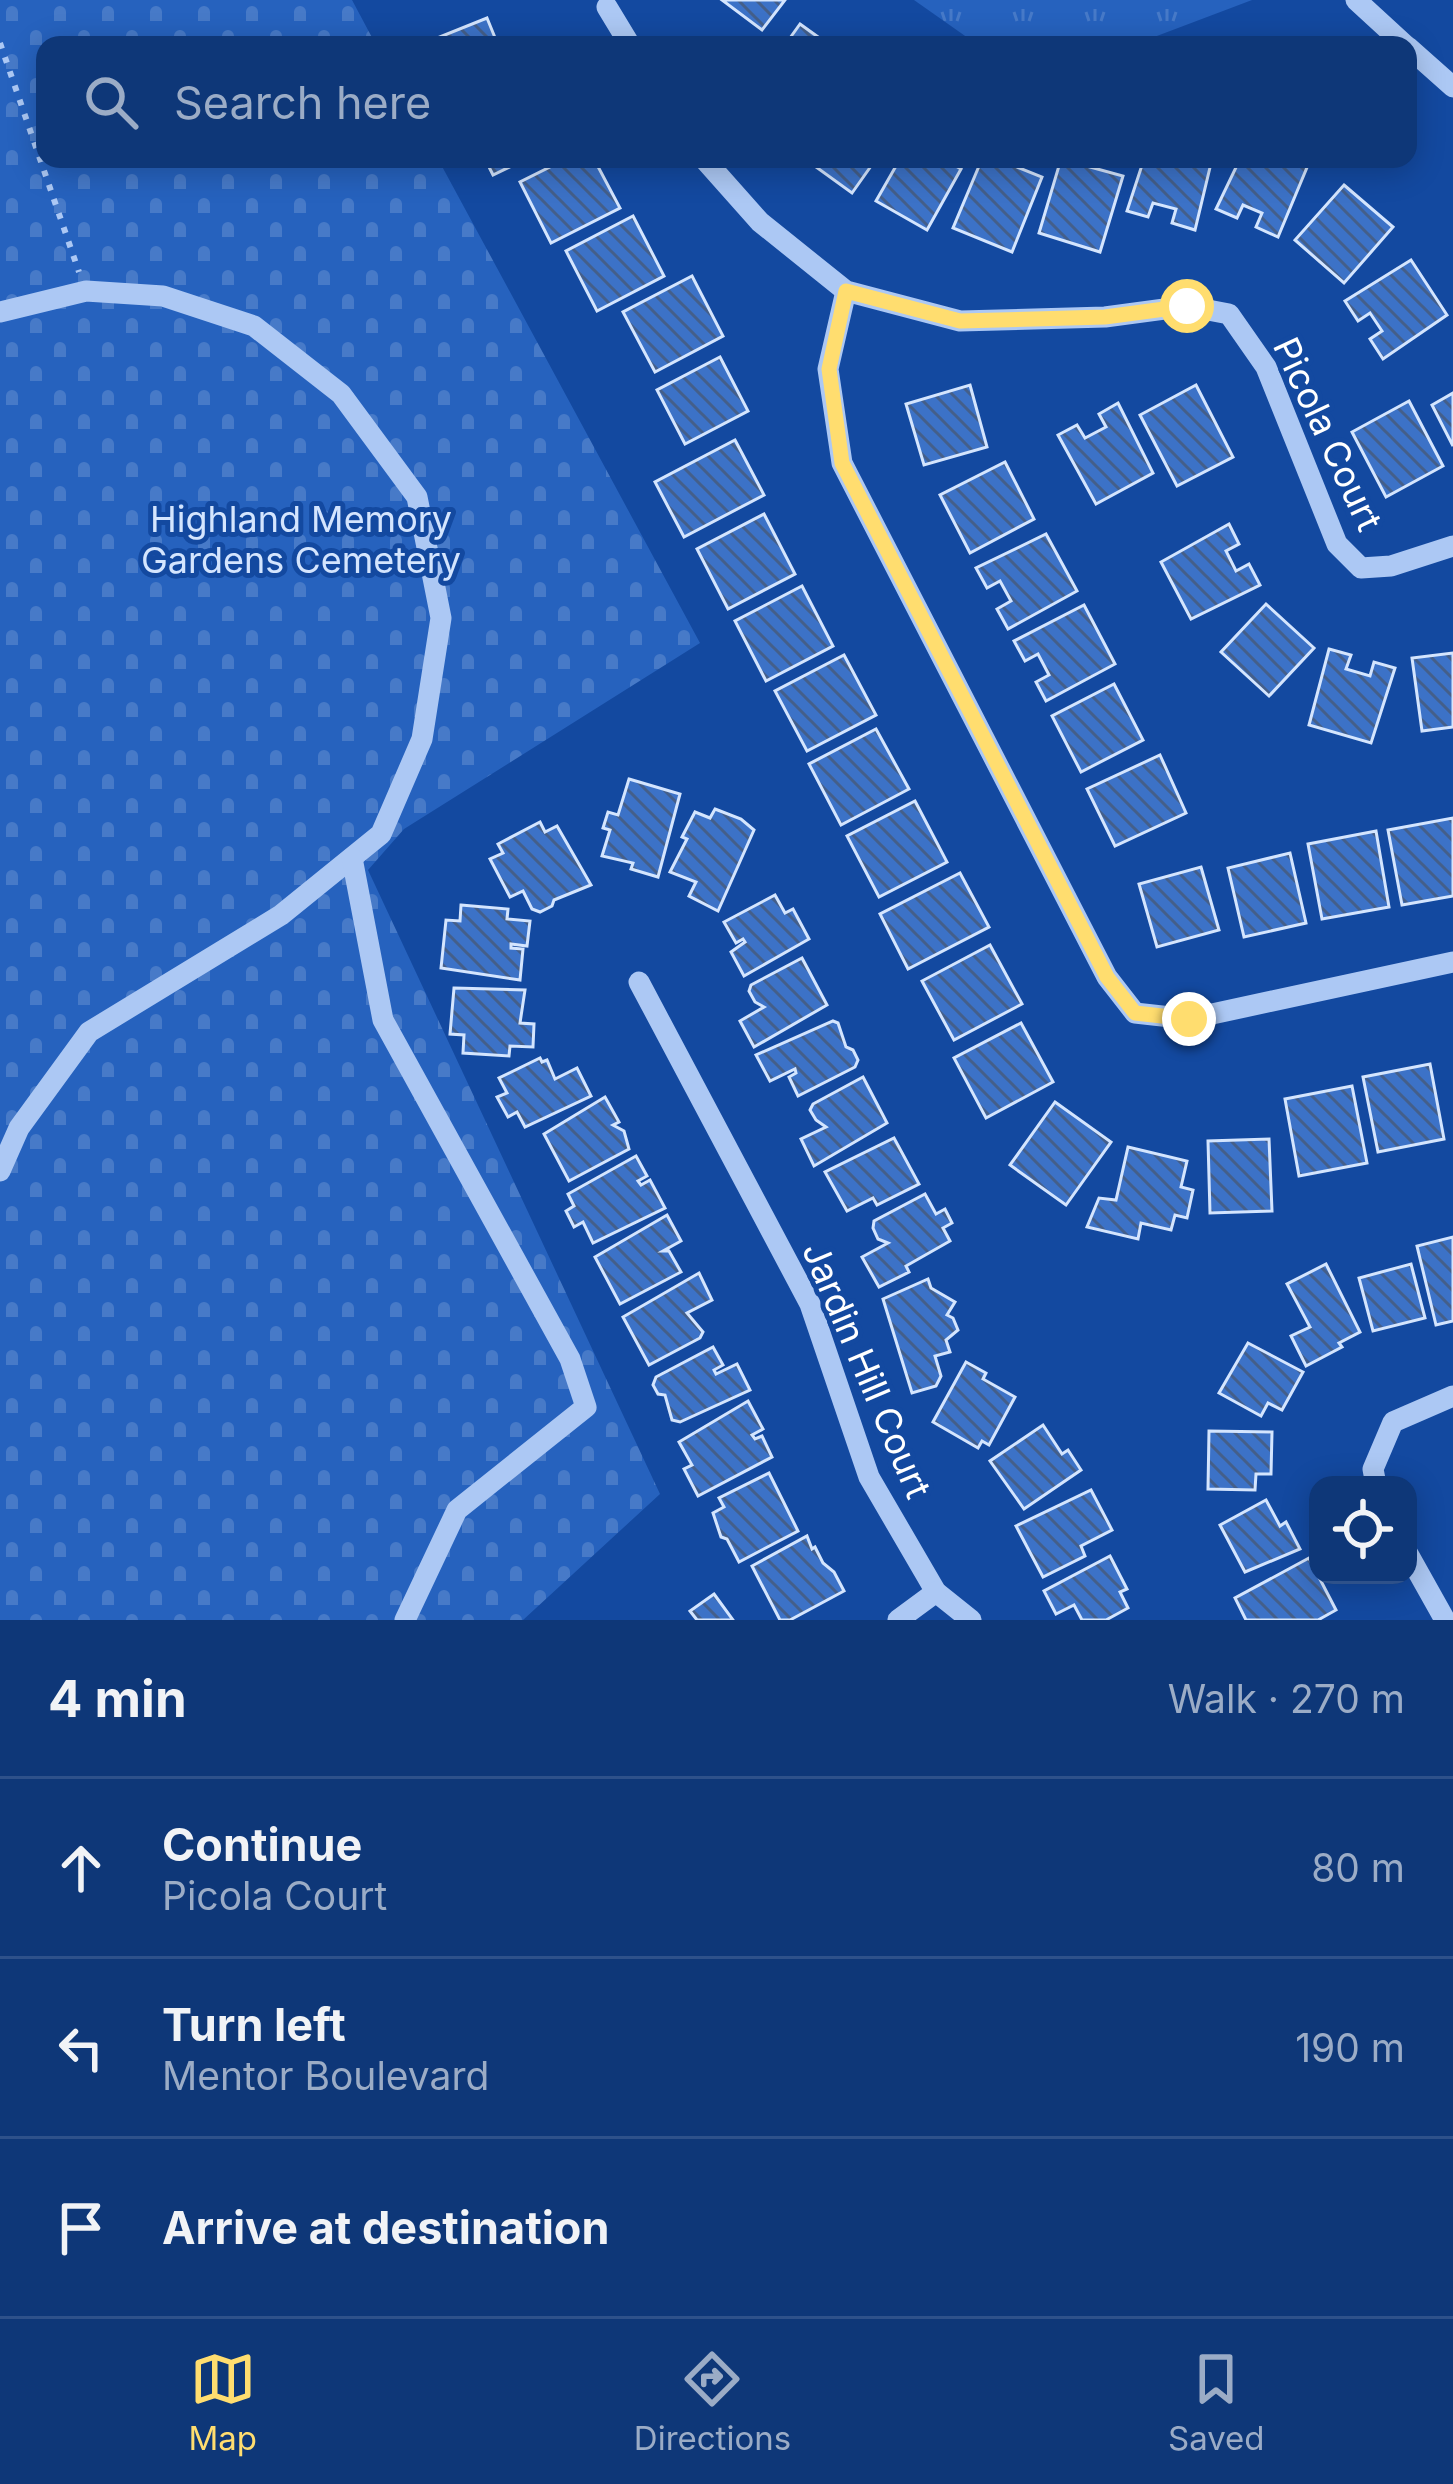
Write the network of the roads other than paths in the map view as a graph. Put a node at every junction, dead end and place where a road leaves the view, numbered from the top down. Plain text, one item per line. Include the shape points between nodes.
1 (1356, 0) edge
2 (607, 7) dead end
3 (625, 36) edge
4 (1396, 36) edge
5 (1417, 55) edge
6 (1453, 87) edge
7 (712, 168) edge
8 (846, 291) junction
9 (0, 312) edge
10 (1453, 546) edge
11 (352, 858) junction
12 (1453, 962) edge
13 (639, 982) dead end
14 (0, 1172) edge
15 (1453, 1396) edge
16 (1374, 1476) edge
17 (1417, 1570) edge
18 (936, 1592) junction
19 (405, 1620) edge
20 (898, 1620) edge
21 (971, 1620) edge
22 (1445, 1620) edge

1 - 4 street
2 - 3 street
5 - 6 street
7 - 8 street, Picola Court via 760,222
8 - 10 street, Picola Court via 960,321 1187,306 1229,314 1266,367 1337,544 1360,568
8 - 12 street via 829,369 842,463 1107,977 1135,1013 1189,1019
9 - 11 street via 86,291 163,296 254,326 341,394 417,497 441,617 422,739 381,835
11 - 14 street via 281,915 89,1032 19,1128
11 - 19 street via 382,1020 570,1359 586,1407 457,1510
13 - 18 street, Jardin Hill Court via 810,1304 869,1477
15 - 16 street via 1393,1422
17 - 22 street
18 - 20 street
18 - 21 street

